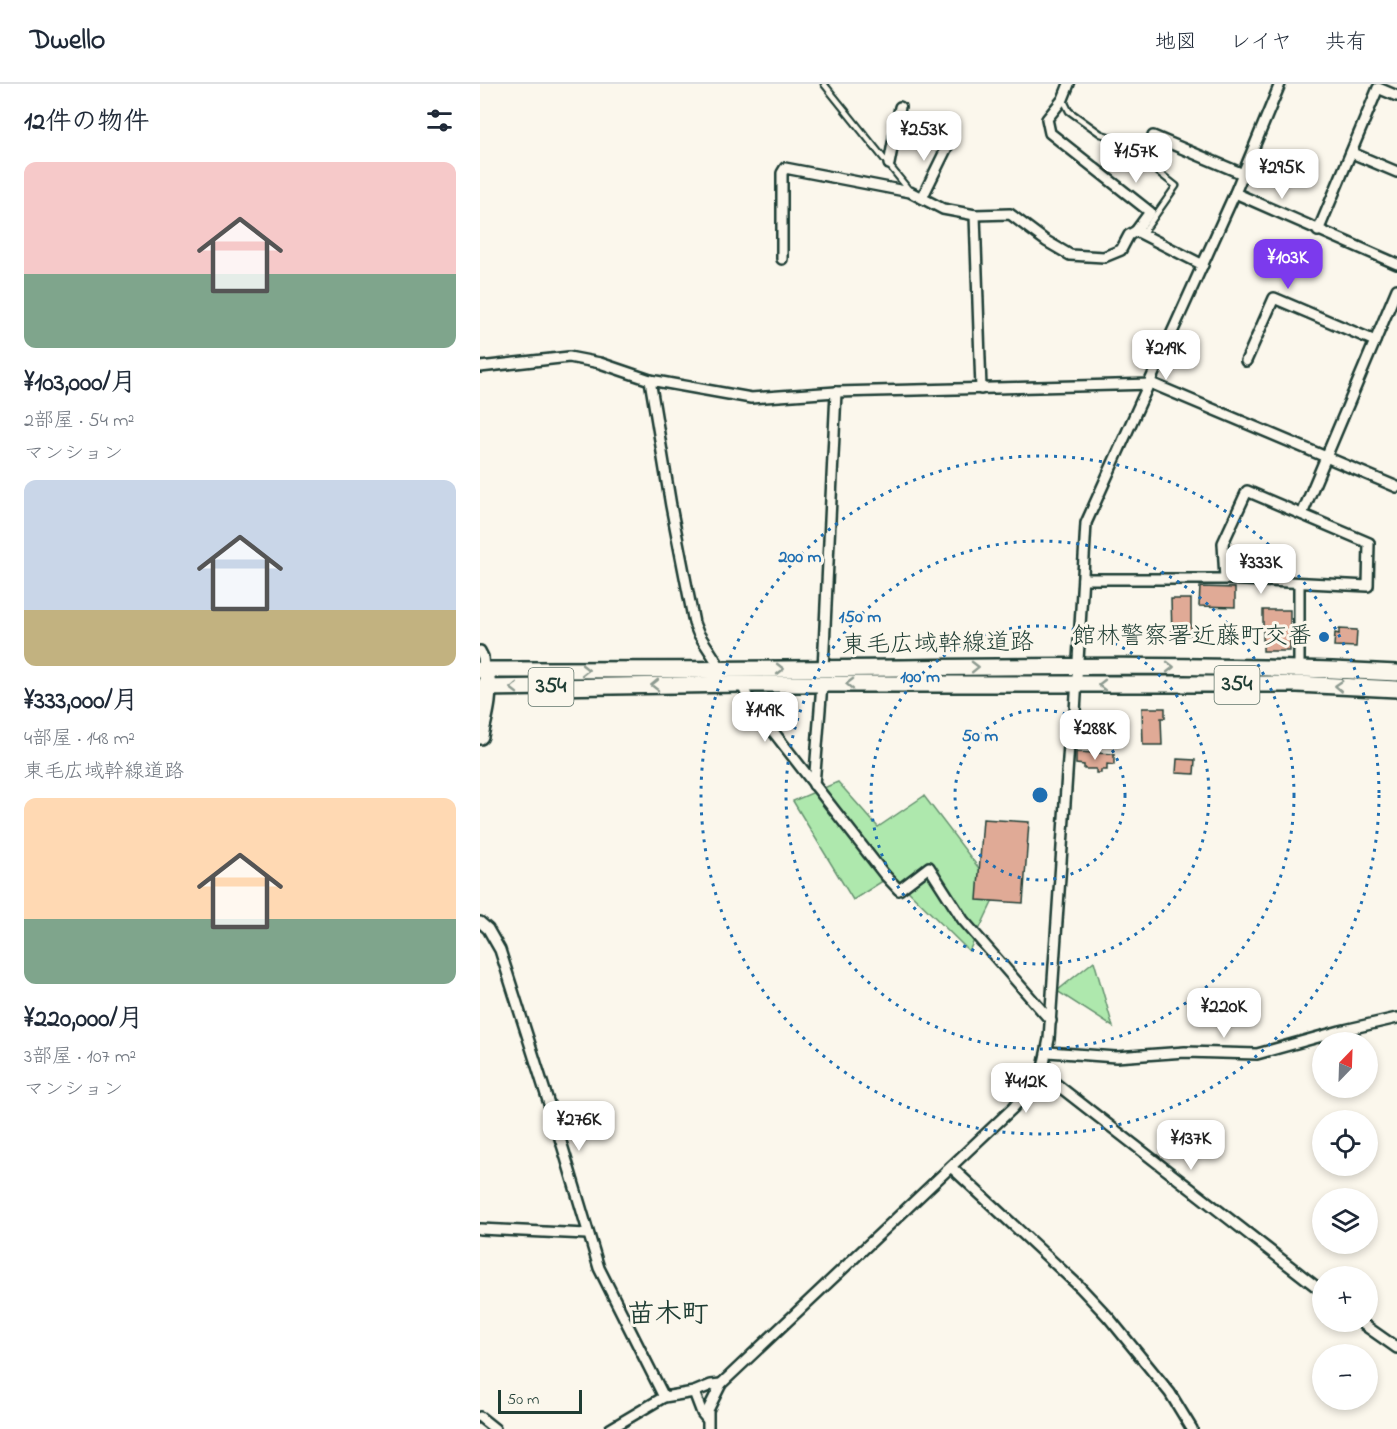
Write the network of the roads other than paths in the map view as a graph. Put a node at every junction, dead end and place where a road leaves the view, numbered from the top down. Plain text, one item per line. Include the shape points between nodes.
1 (824, 84) edge
2 (1069, 84) edge
3 (1280, 84) edge
4 (1397, 96) edge
5 (1063, 99) junction
6 (900, 107) dead end
7 (1154, 136) dead end
8 (951, 139) dead end
9 (1352, 153) junction
10 (889, 165) junction
11 (1397, 172) edge
12 (1243, 174) junction
13 (910, 192) junction
14 (1235, 194) junction
15 (922, 198) junction
16 (975, 214) junction
17 (1318, 231) junction
18 (1139, 233) junction
19 (782, 259) dead end
20 (1397, 264) edge
21 (1203, 265) junction
22 (1397, 289) edge
23 (1375, 341) junction
24 (1246, 361) dead end
25 (480, 367) edge
26 (650, 380) junction
27 (1150, 384) junction
28 (981, 389) junction
29 (836, 392) junction
30 (1325, 458) junction
31 (1397, 487) edge
32 (1302, 514) junction
33 (1083, 579) junction
34 (1225, 579) junction
35 (1299, 583) junction
36 (480, 651) edge
37 (1077, 666) junction
38 (1299, 668) junction
39 (722, 670) junction
40 (1397, 673) edge
41 (823, 677) junction
42 (483, 678) edge
43 (741, 684) junction
44 (1076, 685) junction
45 (1397, 689) edge
46 (480, 736) edge
47 (814, 785) junction
48 (480, 922) edge
49 (1397, 1018) edge
50 (1051, 1021) junction
51 (1048, 1052) junction
52 (1042, 1073) junction
53 (951, 1167) junction
54 (480, 1229) edge
55 (587, 1234) junction
56 (1312, 1283) edge
57 (1374, 1332) edge
58 (1397, 1348) edge
59 (721, 1384) junction
60 (694, 1392) junction
61 (664, 1397) junction
62 (480, 1417) edge
63 (707, 1424) edge
64 (495, 1429) edge
65 (610, 1429) edge
66 (1192, 1429) edge

1 - 10 lane
2 - 5 street
3 - 12 street
4 - 9 street via 1378,88
5 - 18 street via 1047,119 1050,133 1150,212
5 - 18 lane via 1069,111 1101,134 1137,145 1152,155 1157,171 1176,186
6 - 10 street
7 - 12 street
8 - 15 street
9 - 11 street
9 - 17 street
10 - 13 lane
12 - 14 street
13 - 15 street
13 - 19 street via 785,168
14 - 17 street
14 - 21 street
15 - 16 street via 943,209
16 - 18 street via 1010,214 1070,255 1104,257 1122,250 1129,235
16 - 28 street
17 - 20 street
18 - 21 street
21 - 27 street
22 - 23 street
23 - 24 street via 1274,298
23 - 30 street
25 - 26 street via 568,357
26 - 29 street via 751,398
26 - 39 street via 694,623
27 - 28 street
27 - 30 street
27 - 33 street via 1086,523
28 - 29 street
29 - 41 street
30 - 31 street
30 - 32 street
32 - 34 street via 1247,491 1223,543
32 - 35 street via 1369,543 1368,586
33 - 34 street
33 - 37 street
34 - 35 street
35 - 38 street
36 - 42 street
37 -> 38 highway, 東毛広域幹線道路 / 354
41 -> 37 highway, 東毛広域幹線道路 / 354
37 - 44 street
38 - 40 highway, 東毛広域幹線道路 / 354
39 -> 41 highway, 東毛広域幹線道路 / 354
42 -> 39 highway, 東毛広域幹線道路 / 354
41 - 43 highway, 東毛広域幹線道路 / 354
44 -> 41 highway, 東毛広域幹線道路 / 354
41 - 47 street
43 -> 42 highway, 東毛広域幹線道路 / 354
42 - 46 highway
43 - 47 street via 751,703
45 -> 44 highway, 東毛広域幹線道路 / 354 via 1297,684
44 - 50 street
47 - 50 street via 899,890 928,867 963,920
48 - 55 street via 503,959
49 - 51 street via 1257,1054 1185,1052 1116,1057
50 - 51 street
51 - 52 street
52 - 53 street via 1013,1108
52 - 56 street
53 - 59 street
53 - 66 street via 1109,1318 1170,1393
54 - 55 street
55 - 61 street via 599,1268
57 - 58 street
59 - 60 street
59 - 63 street
60 - 61 street
60 - 63 street
61 - 65 street
62 - 64 street

